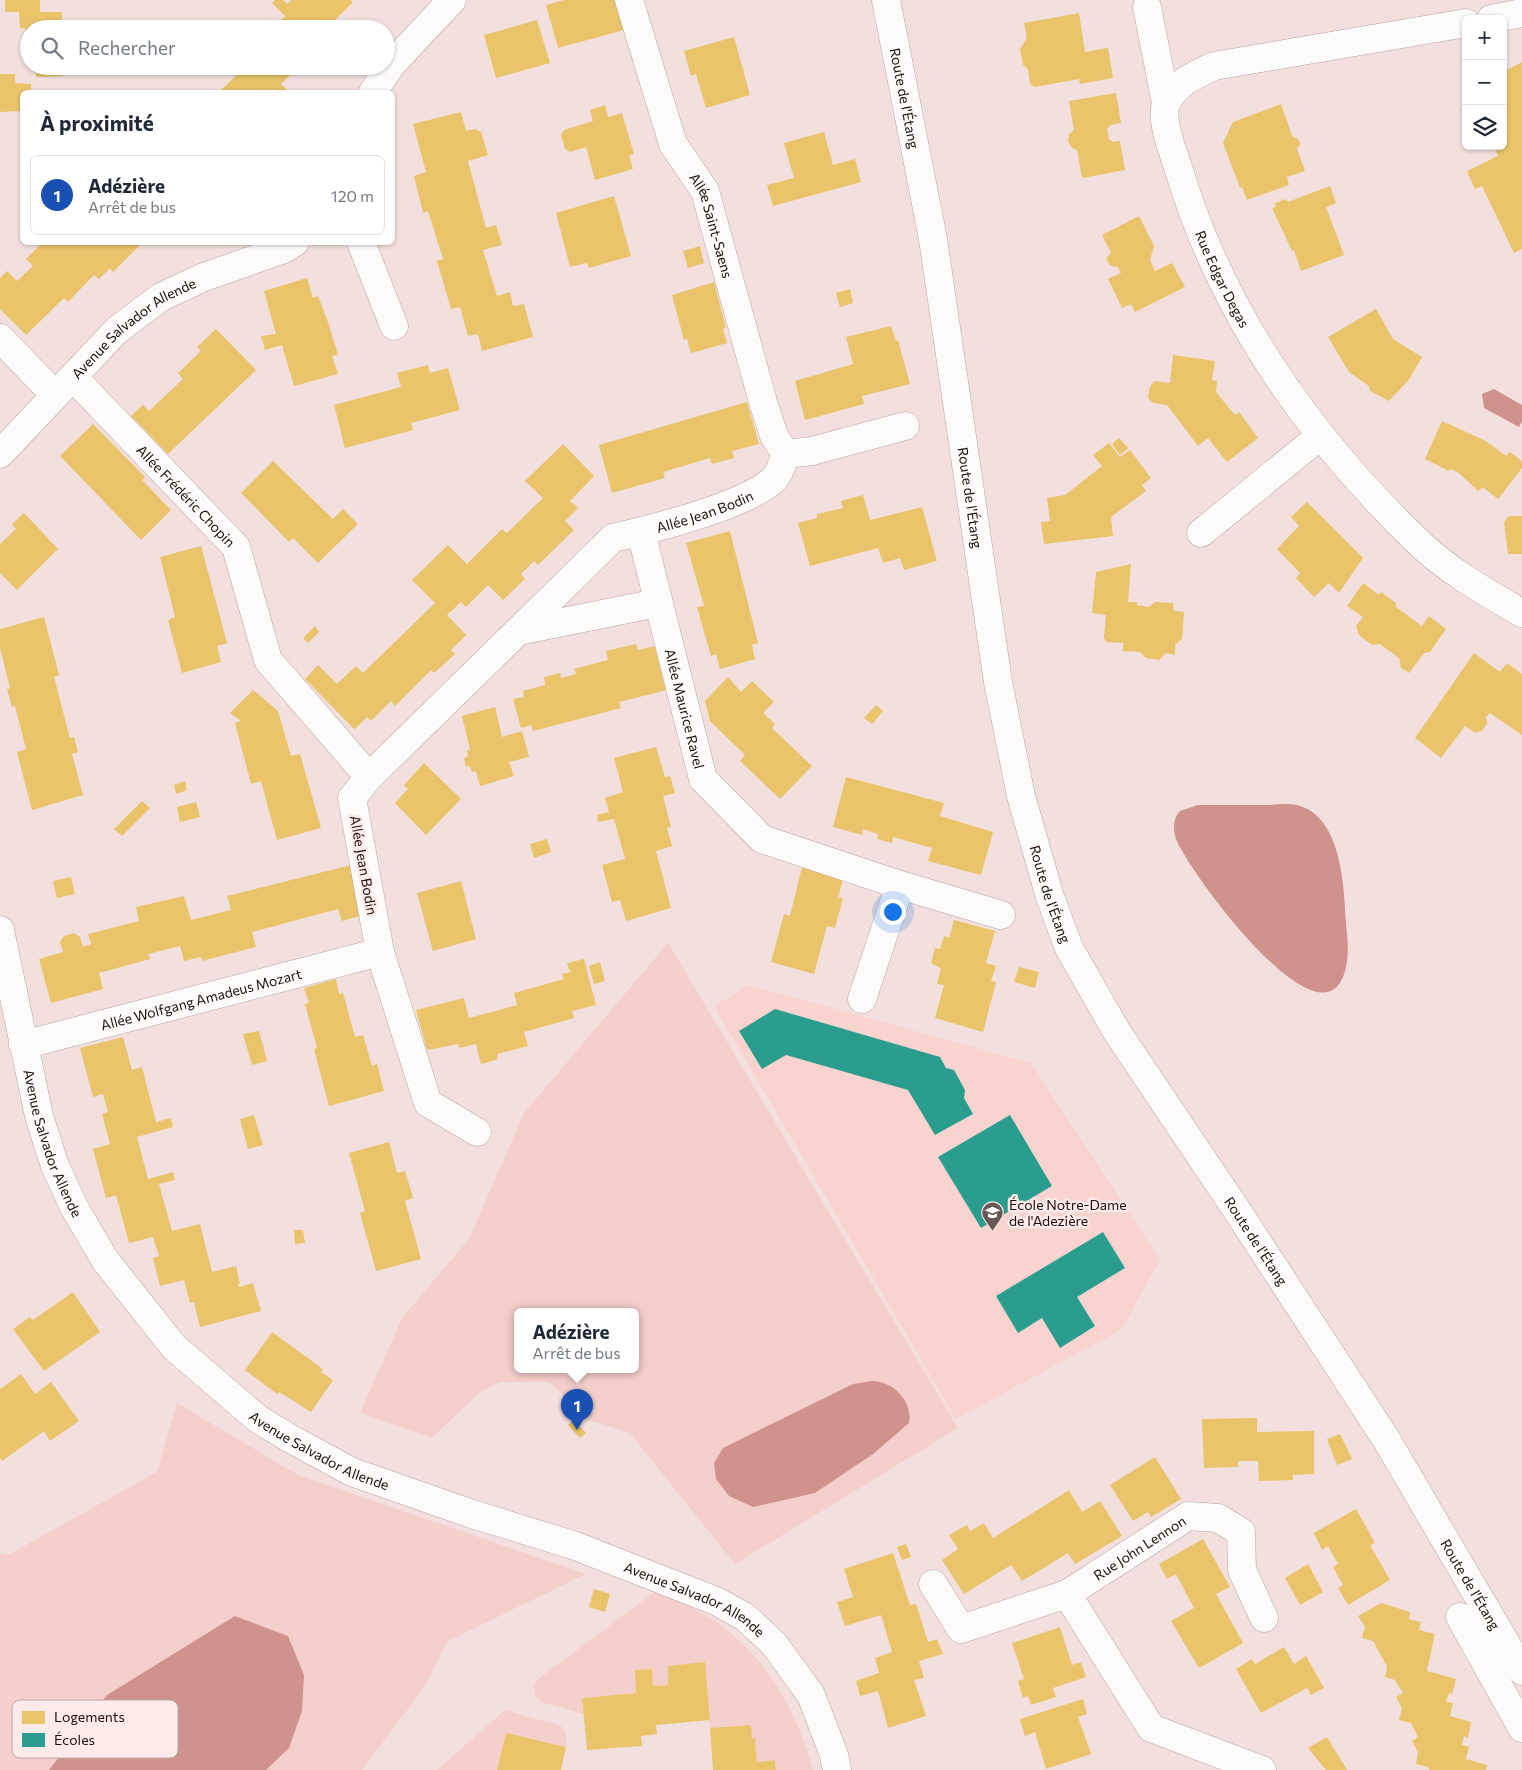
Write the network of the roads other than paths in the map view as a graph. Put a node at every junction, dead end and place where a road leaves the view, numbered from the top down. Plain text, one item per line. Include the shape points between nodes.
1 (452, 0) edge
2 (629, 0) edge
3 (886, 0) edge
4 (1147, 7) dead end
5 (1522, 13) edge
6 (1507, 16) edge
7 (1462, 24) edge
8 (395, 61) edge
9 (384, 75) edge
10 (373, 90) edge
11 (1166, 103) junction
12 (290, 245) edge
13 (362, 245) edge
14 (394, 326) dead end
15 (0, 338) edge
16 (64, 386) junction
17 (905, 426) dead end
18 (1320, 436) junction
19 (0, 454) edge
20 (786, 454) junction
21 (641, 532) junction
22 (1201, 533) dead end
23 (658, 603) junction
24 (1522, 614) edge
25 (518, 631) junction
26 (369, 777) junction
27 (900, 885) junction
28 (1001, 915) dead end
29 (0, 930) edge
30 (380, 952) junction
31 (862, 999) dead end
32 (23, 1045) junction
33 (477, 1132) dead end
34 (933, 1584) dead end
35 (1067, 1594) junction
36 (1460, 1617) dead end
37 (1264, 1618) dead end
38 (1522, 1671) edge
39 (1522, 1728) edge
40 (837, 1770) edge
41 (1262, 1770) edge

1 - 8 street
2 - 20 street, Allée Saint-Saens via 674,144 705,191 763,402 774,436
3 - 38 street, Route de l'Étang via 933,239 998,682 1021,796 1068,948 1117,1032 1386,1439
4 - 11 street, Rue Edgar Degas
5 - 6 street
7 - 11 street via 1214,66 1183,81
9 - 10 street
11 - 18 street, Rue Edgar Degas via 1166,129 1192,217 1227,292 1274,373
12 - 16 street, Avenue Salvador Allende via 204,277 161,297 117,330
13 - 14 street
15 - 16 street, Allée Frédéric Chopin
16 - 19 street, Avenue Salvador Allende
16 - 26 street, Allée Frédéric Chopin via 236,547 268,660
17 - 20 street via 812,451
18 - 22 street
18 - 24 street, Rue Edgar Degas via 1415,540 1478,588
20 - 21 street, Allée Jean Bodin via 777,476 750,495
21 - 23 street, Allée Maurice Ravel
21 - 25 street, Allée Jean Bodin via 613,538
23 - 25 street
23 - 27 street, Allée Maurice Ravel via 703,779 762,839
25 - 26 street, Allée Jean Bodin
26 - 30 street, Allée Jean Bodin via 352,798
27 - 28 street, Allée Maurice Ravel
27 - 31 street
29 - 32 street, Avenue Salvador Allende
30 - 32 street, Allée Wolfgang Amadeus Mozart
30 - 33 street, Allée Jean Bodin via 428,1102
32 - 40 street, Avenue Salvador Allende via 39,1116 55,1166 74,1207 104,1260 174,1347 258,1419 352,1472 573,1545 716,1601 746,1617 774,1644 811,1695
34 - 35 street, Rue John Lennon via 961,1629
35 - 37 street, Rue John Lennon via 1188,1516 1218,1518 1241,1532 1242,1570
35 - 41 street via 1150,1728
36 - 39 street

